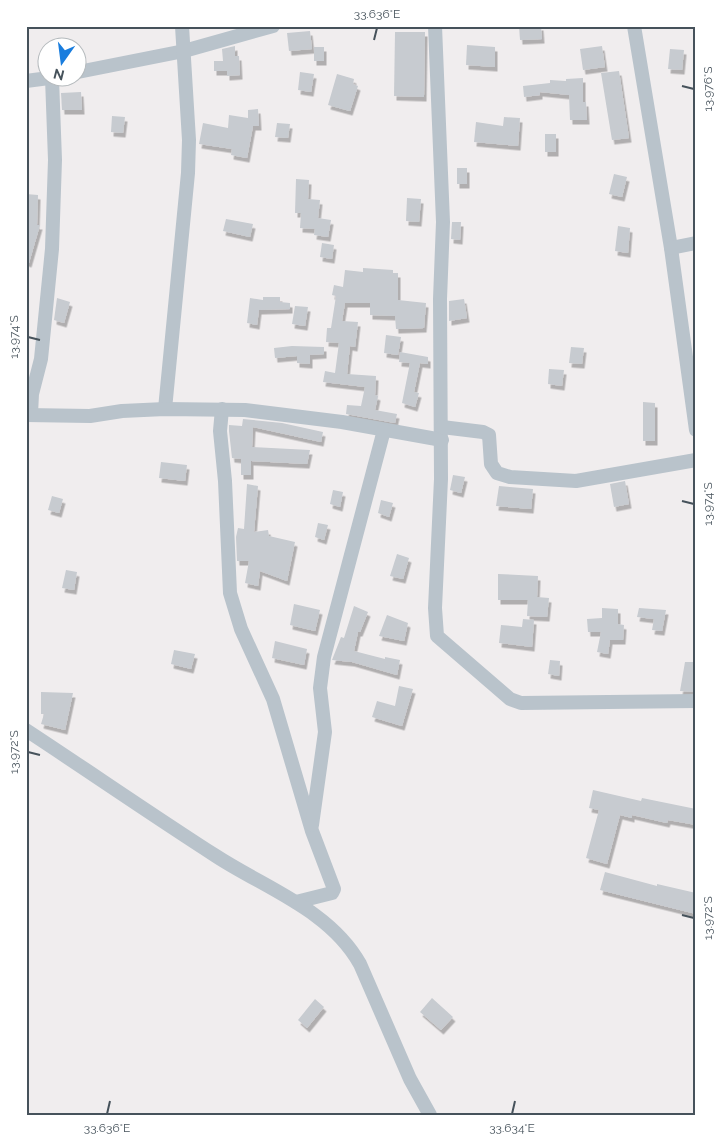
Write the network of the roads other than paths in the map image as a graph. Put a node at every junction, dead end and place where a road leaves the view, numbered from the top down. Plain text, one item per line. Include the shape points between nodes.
1 (182, 26) edge
2 (273, 26) edge
3 (435, 26) edge
4 (634, 26) edge
5 (184, 51) junction
6 (88, 70) edge
7 (50, 88) edge
8 (696, 243) edge
9 (671, 248) junction
10 (165, 409) junction
11 (222, 409) junction
12 (29, 415) edge
13 (384, 430) junction
14 (696, 430) edge
15 (442, 433) junction
16 (696, 460) edge
17 (696, 700) edge
18 (26, 730) edge
19 (312, 831) junction
20 (296, 902) junction
21 (430, 1115) edge

1 - 5 street
2 - 5 street
3 - 15 street via 443,222 440,306
4 - 9 street
5 - 6 street
5 - 10 street via 188,173
7 - 12 street via 54,160 52,248 41,359
8 - 9 street
9 - 14 street
10 - 11 street
10 - 12 street via 90,416
11 - 13 street via 342,422
11 - 19 street via 220,431 230,593 241,629 273,699
13 - 15 street
13 - 19 street via 324,657 320,688 325,732
15 - 16 street via 483,432 489,435 491,464 497,473 510,477 576,481
15 - 17 street via 435,608 437,636 510,699 521,703
18 - 20 street via 217,857
19 - 20 street via 334,891
20 - 21 street via 331,928 354,953 410,1079

